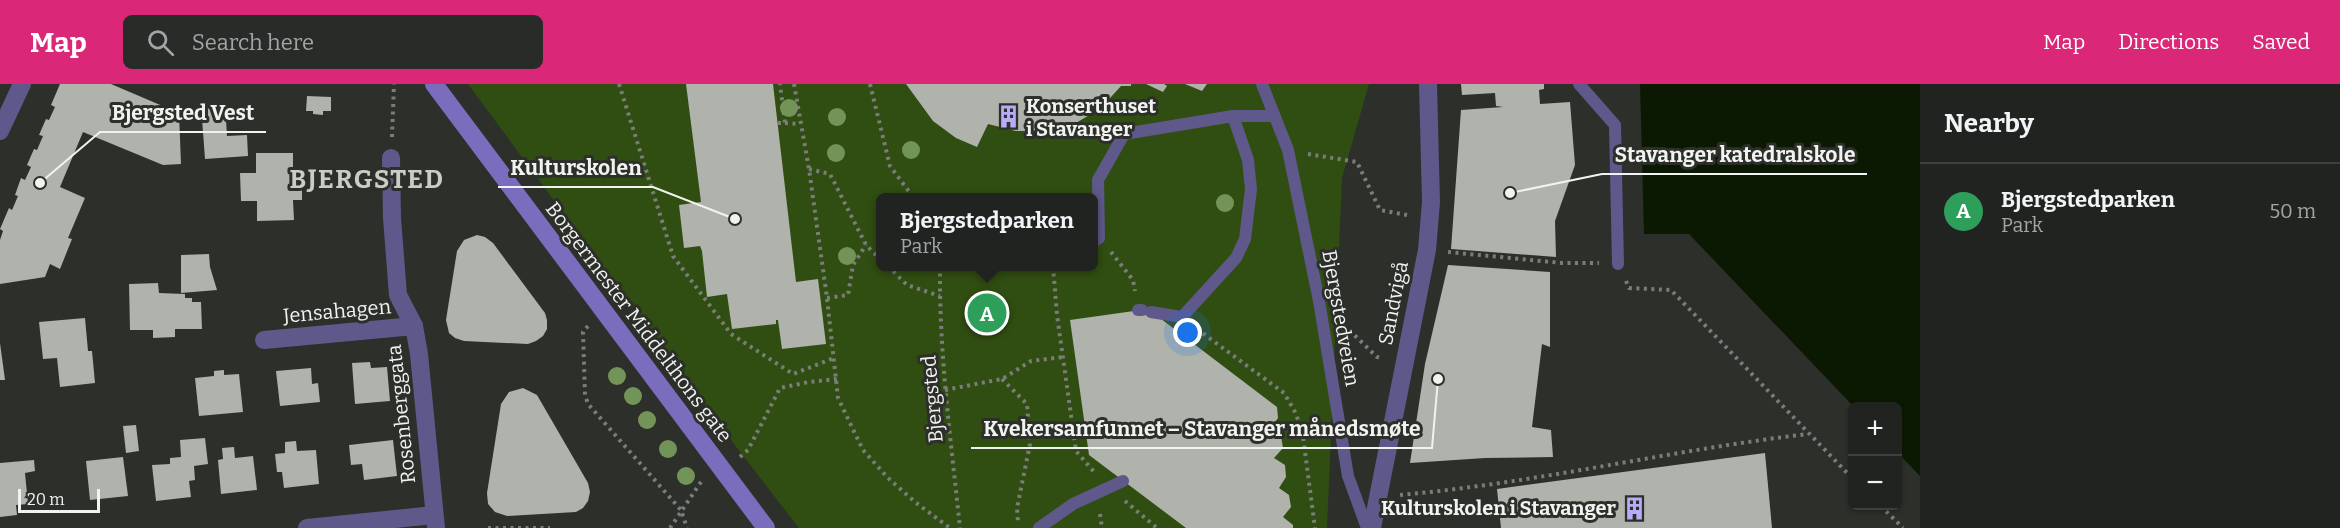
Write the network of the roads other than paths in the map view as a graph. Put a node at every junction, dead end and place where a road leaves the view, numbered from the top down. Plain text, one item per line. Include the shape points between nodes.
1 (434, 84) edge
2 (1262, 84) edge
3 (1428, 84) edge
4 (1579, 84) edge
5 (12, 91) edge
6 (1233, 116) junction
7 (1273, 116) junction
8 (0, 131) edge
9 (391, 158) road end
10 (1098, 239) edge
11 (1618, 264) road end
12 (1144, 310) road end
13 (414, 326) junction
14 (264, 340) dead end
15 (1123, 481) dead end
16 (435, 521) edge
17 (307, 528) edge
18 (766, 528) edge
19 (1039, 528) edge
20 (1367, 528) edge
21 (1372, 528) edge

1 - 18 main road, Borgermester Middelthons gate
2 - 7 lane, Bjergstedveien
3 - 21 street, Sandvigå via 1431,202 1427,250
4 - 11 lane via 1615,125
5 - 8 street
6 - 7 lane
6 - 10 lane via 1124,134 1098,180
6 - 12 lane via 1248,160 1251,189 1245,239 1236,258 1182,317
7 - 20 lane, Bjergstedveien via 1288,150 1319,301 1348,476
9 - 13 street, Rosenberggata via 398,295
13 - 14 street, Jensahagen
13 - 16 street, Rosenberggata
15 - 19 lane via 1073,504
16 - 17 street

